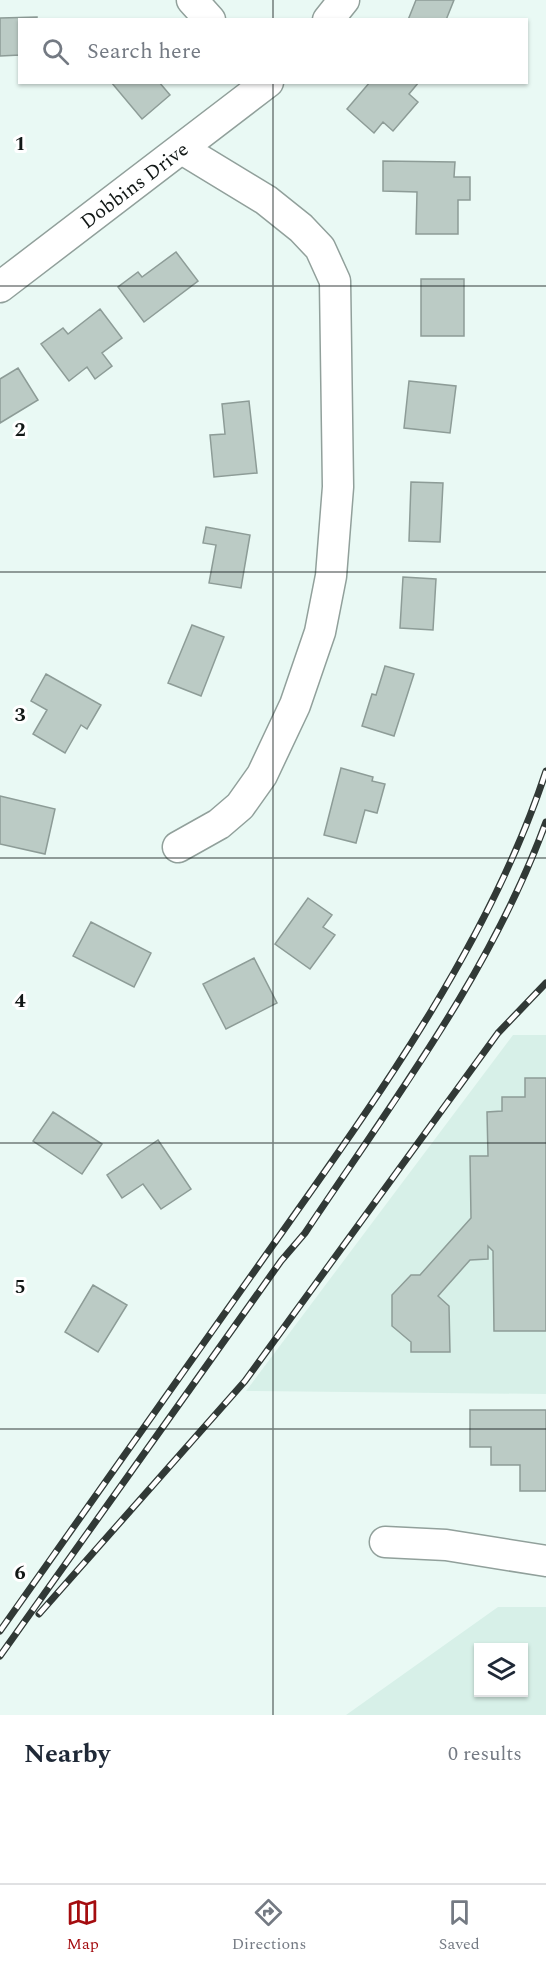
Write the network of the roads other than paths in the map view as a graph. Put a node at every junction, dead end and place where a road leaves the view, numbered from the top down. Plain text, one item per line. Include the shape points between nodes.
1 (192, 0) edge
2 (344, 0) edge
3 (208, 18) edge
4 (330, 18) edge
5 (263, 84) edge
6 (182, 149) junction
7 (0, 287) edge
8 (178, 847) dead end
9 (385, 1542) dead end
10 (546, 1561) edge

1 - 3 street
2 - 4 street
5 - 6 street, Dobbins Drive
6 - 7 street, Dobbins Drive
6 - 8 street via 266,200 320,248 334,281 338,487 331,576 320,632 295,705 262,775 240,806 219,824
9 - 10 street via 446,1545

